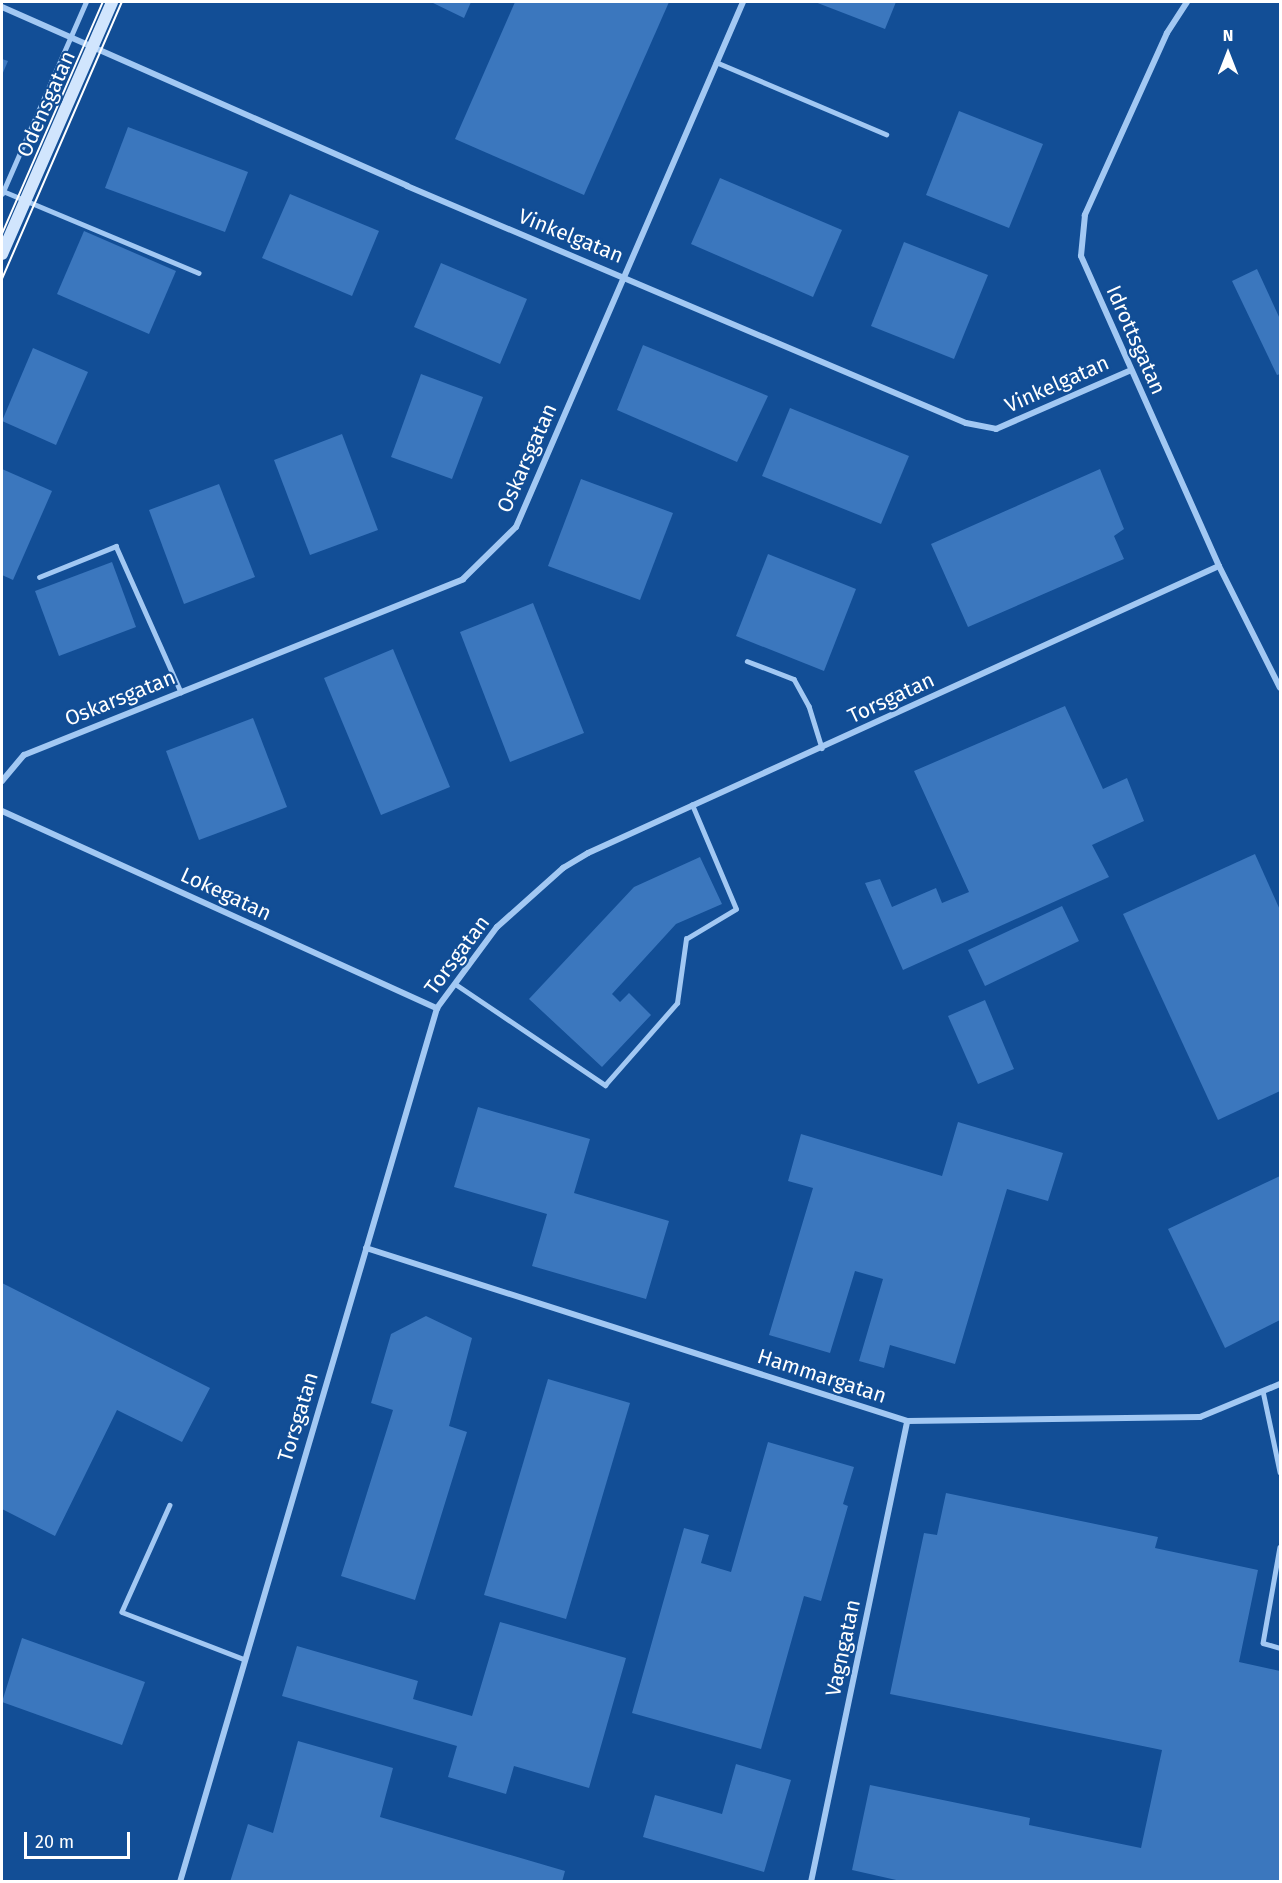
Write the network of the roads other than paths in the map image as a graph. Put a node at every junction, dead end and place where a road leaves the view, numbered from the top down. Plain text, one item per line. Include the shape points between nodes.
1 (86, 2) edge
2 (112, 2) edge
3 (743, 2) edge
4 (1187, 2) edge
5 (2, 7) edge
6 (70, 38) junction
7 (92, 47) junction
8 (716, 62) junction
9 (886, 134) dead end
10 (2, 193) edge
11 (25, 201) junction
12 (2, 254) edge
13 (199, 273) dead end
14 (624, 275) junction
15 (1131, 369) junction
16 (1219, 566) junction
17 (39, 578) dead end
18 (747, 661) dead end
19 (1281, 688) edge
20 (181, 692) junction
21 (822, 748) junction
22 (2, 781) edge
23 (692, 805) junction
24 (2, 812) edge
25 (457, 985) junction
26 (437, 1008) junction
27 (366, 1248) junction
28 (1281, 1384) edge
29 (1263, 1391) junction
30 (907, 1421) junction
31 (1281, 1472) edge
32 (170, 1505) dead end
33 (1281, 1547) edge
34 (1281, 1648) edge
35 (244, 1659) junction
36 (180, 1881) edge
37 (811, 1881) edge

1 - 6 lane
2 - 7 street, Odensgatan
3 - 8 street, Oskarsgatan
4 - 15 street, Idrottsgatan via 1167,33 1085,215 1080,238 1081,256
5 - 6 street, Vinkelgatan
6 - 7 street, Vinkelgatan
6 - 10 lane
7 - 11 street, Odensgatan
7 - 14 street, Vinkelgatan via 407,186
8 - 9 lane
8 - 14 street, Oskarsgatan
10 - 11 lane
11 - 12 street, Odensgatan
11 - 13 lane
14 - 15 street, Vinkelgatan via 878,388 966,423 996,429
14 - 20 street, Oskarsgatan via 516,527 463,579
15 - 16 street, Idrottsgatan
16 - 19 street, Idrottsgatan
16 - 21 street, Torsgatan
17 - 20 lane via 116,546
18 - 21 lane via 794,679 809,706
20 - 22 street, Oskarsgatan via 24,755
21 - 23 street, Torsgatan
23 - 25 street, Torsgatan via 563,868 496,927
23 - 25 lane via 736,909 686,939 677,1003 605,1085
24 - 26 street, Lokegatan
25 - 26 street, Torsgatan
26 - 27 street, Torsgatan
27 - 30 street, Hammargatan
27 - 35 street, Torsgatan
28 - 29 street, Hammargatan
29 - 30 street, Hammargatan via 1200,1417
29 - 31 lane
30 - 37 street, Vagngatan
32 - 35 lane via 122,1612
33 - 34 lane via 1263,1643
35 - 36 street, Torsgatan

